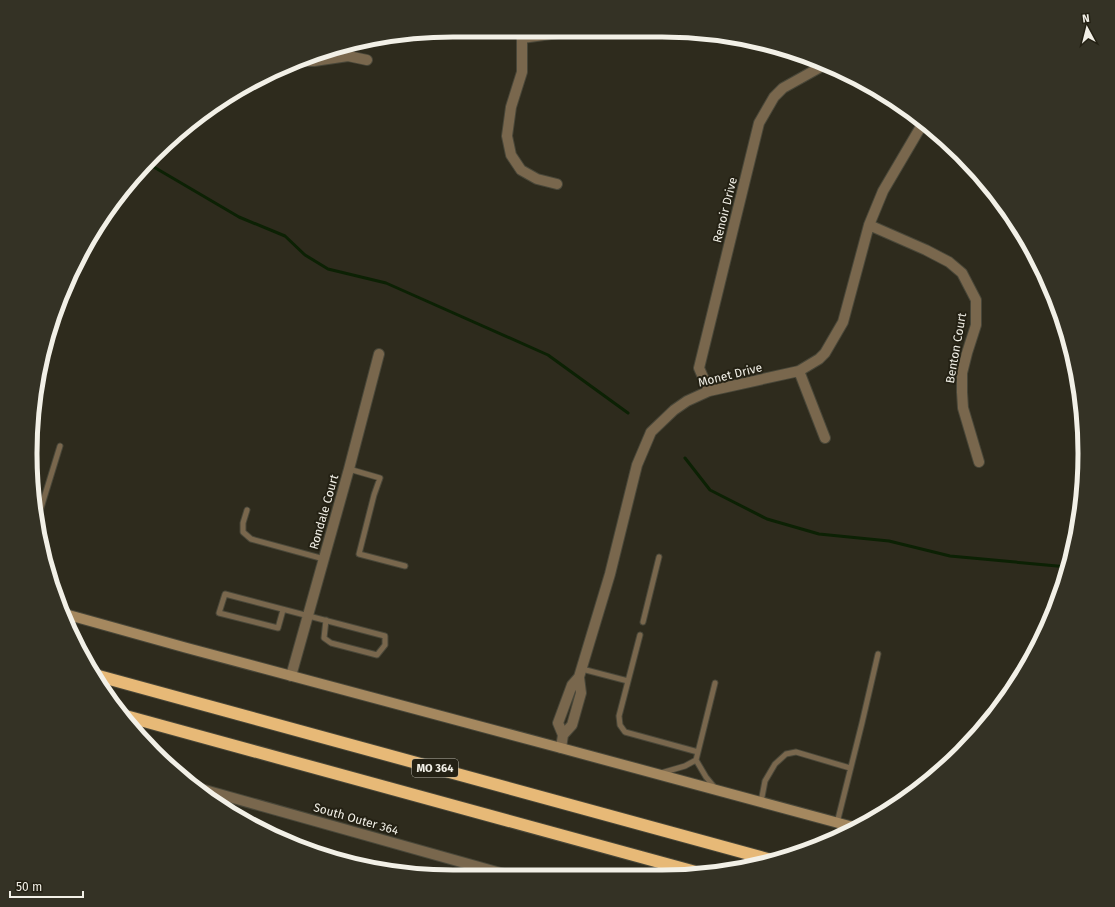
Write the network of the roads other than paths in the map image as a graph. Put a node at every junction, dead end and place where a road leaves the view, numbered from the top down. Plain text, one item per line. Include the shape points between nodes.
1 (521, 37) edge
2 (367, 60) dead end
3 (315, 61) edge
4 (819, 68) edge
5 (920, 127) edge
6 (557, 184) dead end
7 (870, 224) junction
8 (379, 354) dead end
9 (799, 371) junction
10 (709, 391) junction
11 (825, 438) dead end
12 (60, 446) dead end
13 (979, 462) dead end
14 (349, 468) junction
15 (41, 508) edge
16 (248, 510) dead end
17 (660, 557) dead end
18 (324, 559) junction
19 (405, 566) dead end
20 (283, 610) junction
21 (70, 616) edge
22 (308, 616) junction
23 (326, 620) junction
24 (643, 622) dead end
25 (640, 635) dead end
26 (878, 654) dead end
27 (581, 673) junction
28 (292, 676) junction
29 (103, 678) edge
30 (628, 681) junction
31 (715, 683) dead end
32 (132, 718) edge
33 (560, 748) junction
34 (698, 752) junction
35 (696, 760) junction
36 (850, 768) junction
37 (656, 774) junction
38 (717, 790) junction
39 (213, 793) edge
40 (761, 802) junction
41 (837, 823) junction
42 (848, 826) edge
43 (762, 858) edge
44 (686, 869) edge
45 (489, 870) edge

1 - 6 street via 522,72 511,107 507,136 511,155 521,170 537,179
2 - 3 street via 348,56
4 - 10 street, Renoir Drive via 783,88 774,97 759,123 699,368
5 - 7 street, Monet Drive via 883,190
7 - 9 street, Monet Drive via 843,322 825,353
7 - 13 street, Benton Court via 949,262 962,273 976,300 976,324 962,373 962,392 963,408
8 - 14 street, Rondale Court
9 - 10 street, Monet Drive
9 - 11 street
10 - 27 street, Monet Drive via 682,404 652,432 637,464 610,574
12 - 15 lane
14 - 18 street, Rondale Court
14 - 19 lane via 380,478 360,554
16 - 18 lane via 243,532 251,539
17 - 24 lane
18 - 22 street, Rondale Court
20 - 20 lane via 224,594 219,613 278,628
20 - 22 lane
21 - 28 main road
22 - 23 lane
22 - 28 street, Rondale Court
23 - 23 lane via 324,638 331,643 377,655 385,645 385,636
25 - 30 lane
26 - 36 lane
27 - 30 lane
27 - 33 street, Monet Drive via 572,685 558,723 563,735
28 - 33 main road
29 - 43 highway, MO 364
30 - 34 lane via 619,716 620,725 625,732
31 - 34 lane
32 - 44 highway, MO 364
33 - 37 main road
34 - 35 lane
35 - 37 lane via 685,766
35 - 38 lane
36 - 40 lane via 796,752 786,754 775,764 765,781
36 - 41 lane
37 - 38 main road
38 - 40 main road
39 - 45 street, South Outer 364
40 - 41 main road
41 - 42 main road

